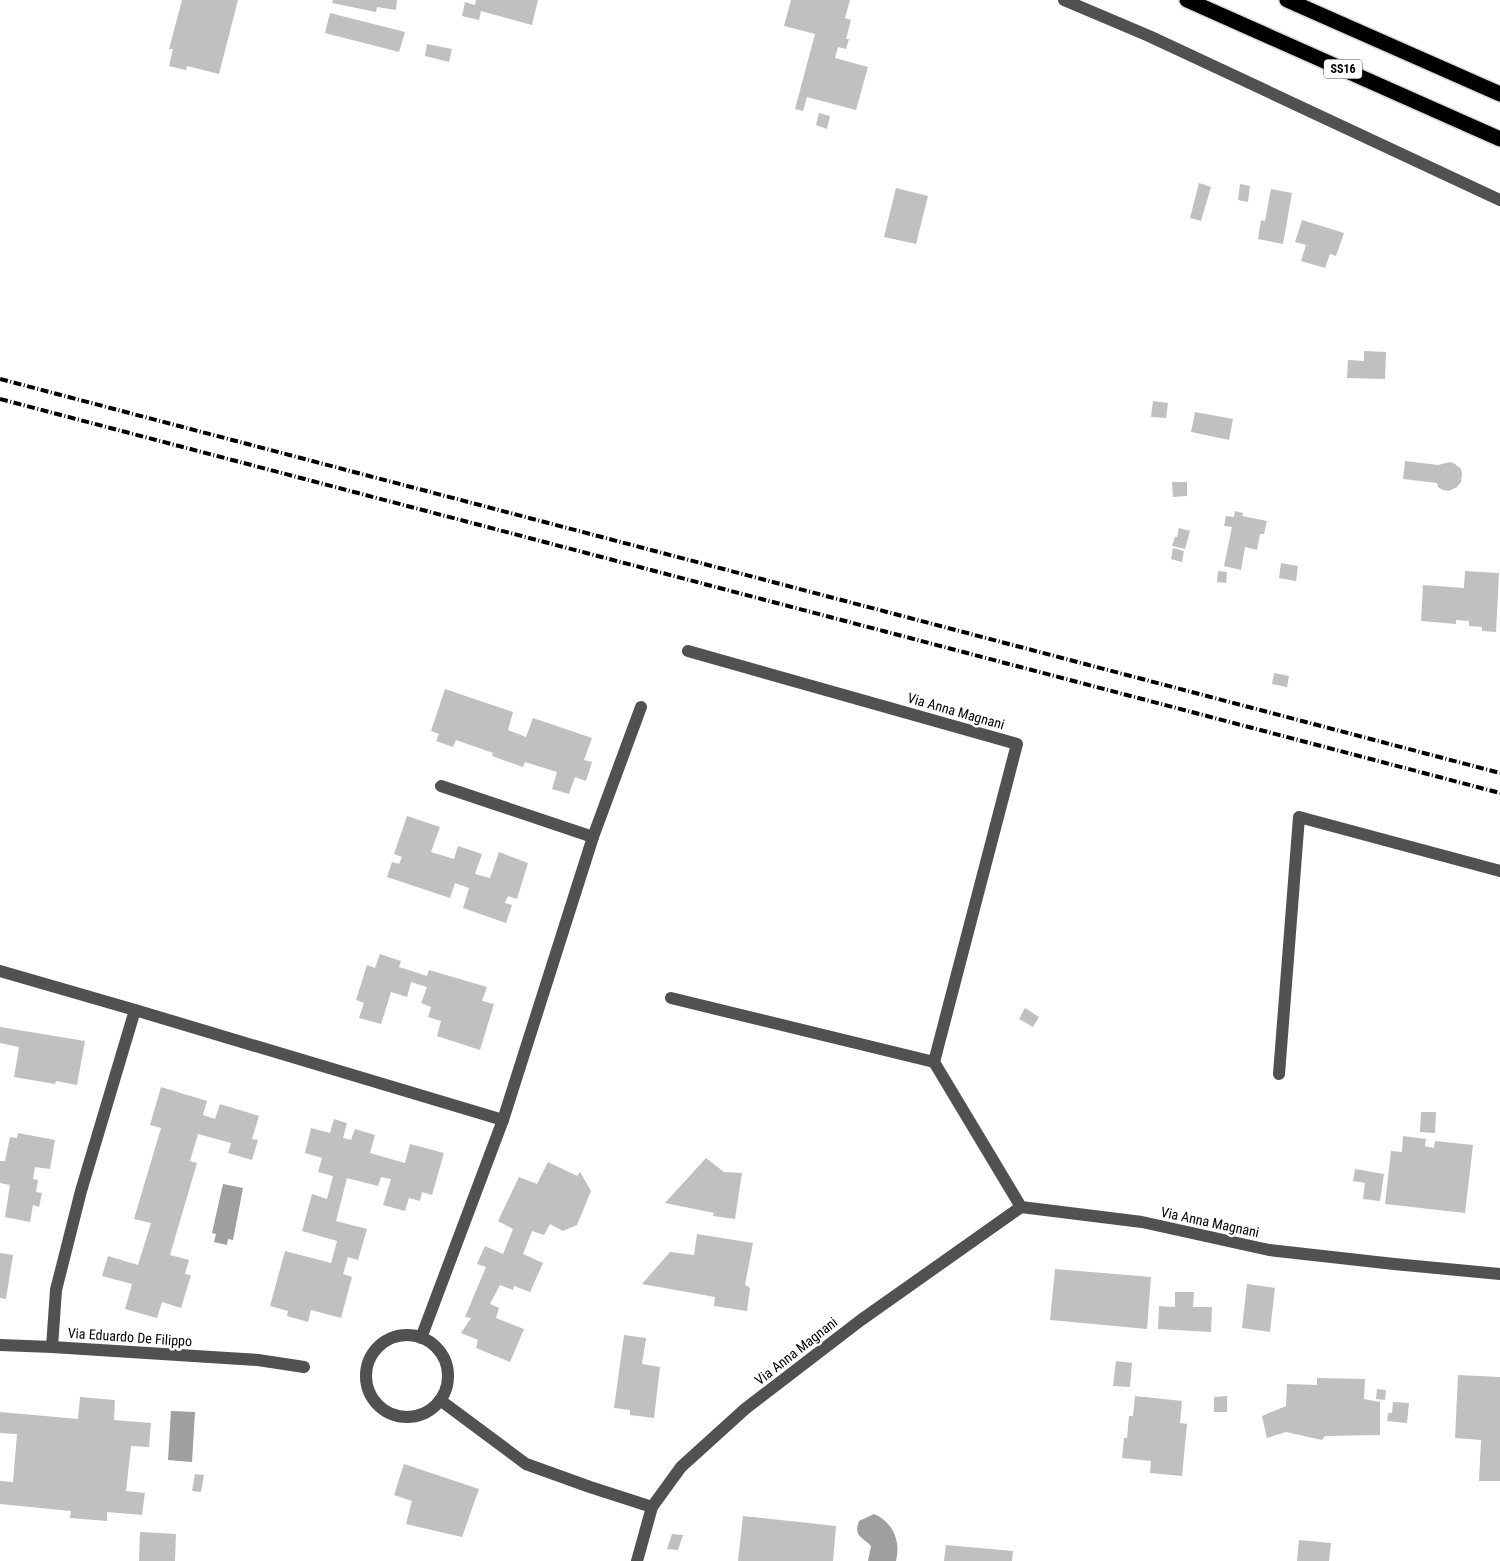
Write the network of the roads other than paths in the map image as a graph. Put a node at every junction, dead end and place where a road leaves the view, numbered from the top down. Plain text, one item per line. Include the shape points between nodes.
1 (1064, 0) edge
2 (1187, 0) edge
3 (1287, 0) edge
4 (1500, 94) edge
5 (1500, 139) edge
6 (1500, 200) edge
7 (688, 651) dead end
8 (641, 707) dead end
9 (441, 786) dead end
10 (593, 837) junction
11 (1500, 871) edge
12 (0, 971) edge
13 (671, 998) dead end
14 (135, 1010) junction
15 (934, 1062) junction
16 (1279, 1074) dead end
17 (504, 1120) junction
18 (1021, 1208) junction
19 (1500, 1274) edge
20 (421, 1338) junction
21 (0, 1345) edge
22 (52, 1347) junction
23 (304, 1367) dead end
24 (440, 1400) junction
25 (652, 1507) junction
26 (638, 1561) edge

1 - 6 street via 1149,36
2 - 5 highway, SS16
3 - 4 highway
7 - 15 street, Via Anna Magnani via 1016,744
8 - 10 street
9 - 10 street
10 - 17 street
11 - 16 street via 1300,817
12 - 14 street
13 - 15 street
14 - 17 street
14 - 22 street via 78,1200 56,1290
15 - 18 street
17 - 20 street
18 - 19 street, Via Anna Magnani via 1142,1222 1269,1250
18 - 25 street, Via Anna Magnani via 861,1320 745,1409 681,1467
20 - 24 street via 441,1353 446,1364 446,1389
20 - 24 street via 397,1336 376,1349 366,1371 366,1384 380,1407 404,1417 430,1410
21 - 22 street, Via Eduardo De Filippo
22 - 23 street, Via Eduardo De Filippo via 258,1360
24 - 25 street via 526,1464
25 - 26 street, Via Anna Magnani

